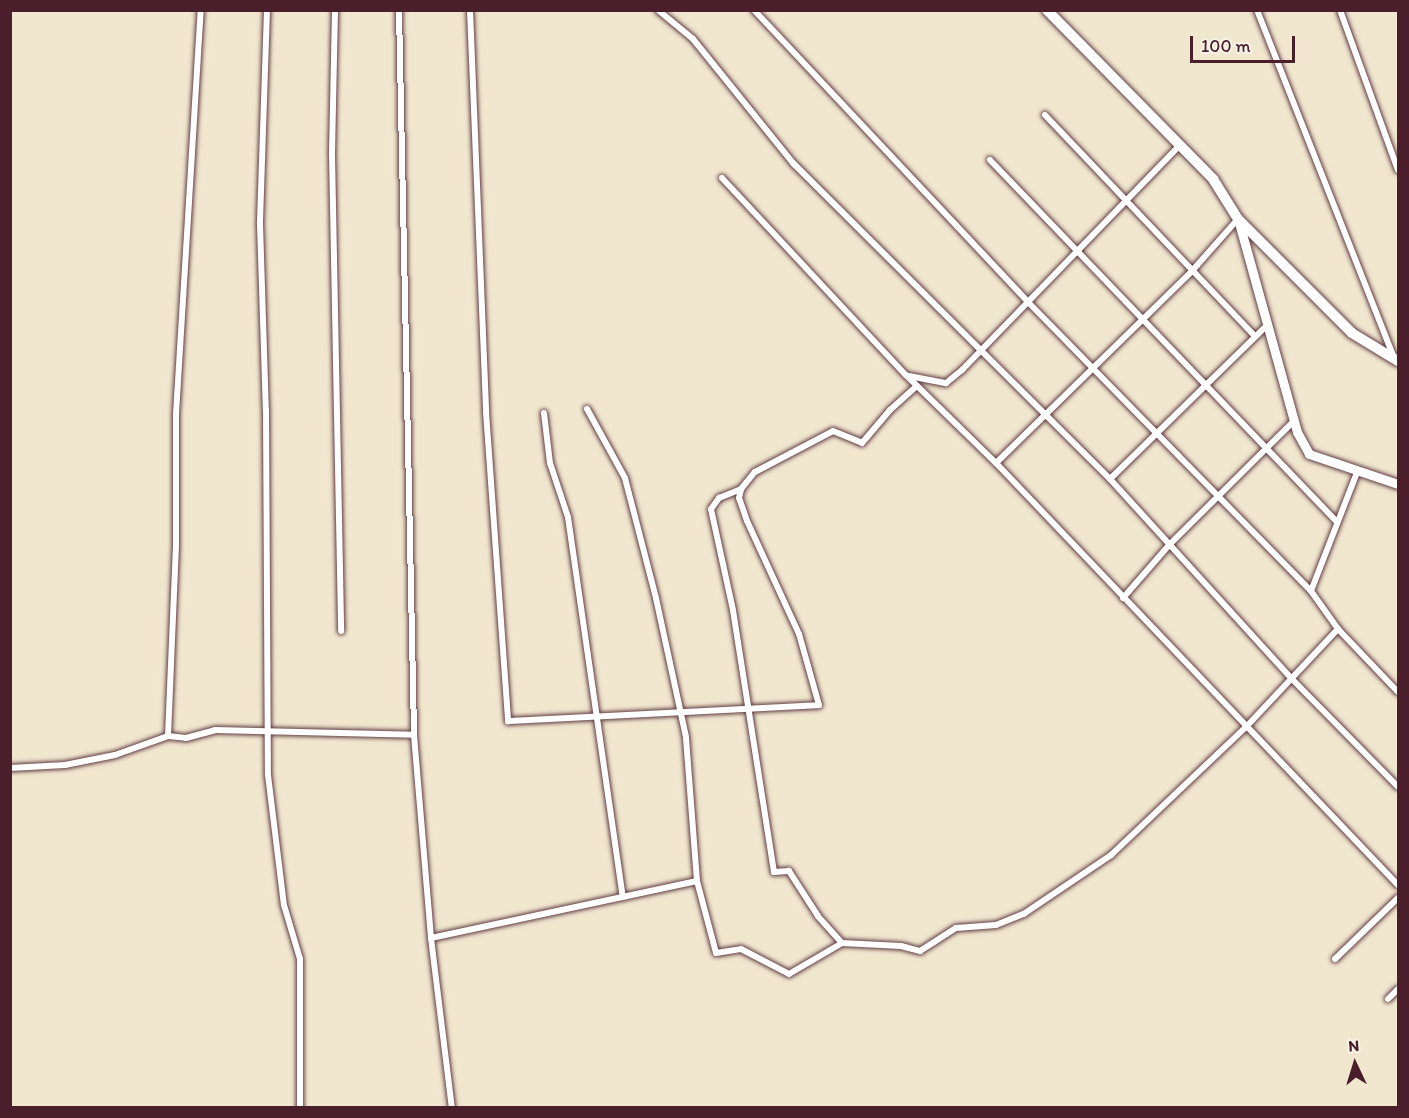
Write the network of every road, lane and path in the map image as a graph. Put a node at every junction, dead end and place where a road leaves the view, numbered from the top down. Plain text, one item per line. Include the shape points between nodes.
1 (201, 10) edge
2 (267, 10) edge
3 (335, 10) edge
4 (399, 10) edge
5 (470, 10) edge
6 (658, 10) edge
7 (754, 10) edge
8 (1047, 10) edge
9 (1257, 10) edge
10 (1340, 10) edge
11 (1045, 116) dead end
12 (1178, 147) junction
13 (990, 160) dead end
14 (1398, 170) edge
15 (722, 178) dead end
16 (1126, 200) junction
17 (1238, 219) junction
18 (1079, 252) junction
19 (1192, 270) junction
20 (1028, 302) junction
21 (1142, 319) junction
22 (1268, 324) junction
23 (1254, 335) junction
24 (980, 349) junction
25 (1396, 360) edge
26 (1091, 367) junction
27 (906, 375) junction
28 (1206, 385) junction
29 (917, 386) junction
30 (587, 409) dead end
31 (544, 413) dead end
32 (1042, 414) junction
33 (1294, 421) junction
34 (1157, 433) junction
35 (1267, 448) junction
36 (996, 463) junction
37 (1358, 470) junction
38 (1110, 479) junction
39 (1398, 484) edge
40 (741, 489) junction
41 (1219, 499) junction
42 (1337, 522) junction
43 (1170, 545) junction
44 (1311, 591) junction
45 (1123, 598) junction
46 (1338, 629) junction
47 (341, 631) dead end
48 (1292, 679) junction
49 (1398, 692) edge
50 (750, 709) junction
51 (679, 713) junction
52 (595, 718) junction
53 (1245, 728) junction
54 (269, 730) junction
55 (414, 735) junction
56 (168, 736) junction
57 (10, 768) edge
58 (1398, 787) edge
59 (697, 881) junction
60 (1398, 885) edge
61 (623, 897) junction
62 (1398, 898) edge
63 (431, 938) junction
64 (842, 943) junction
65 (1335, 958) dead end
66 (1398, 989) edge
67 (1388, 999) dead end
68 (300, 1107) edge
69 (452, 1107) edge

1 - 56 street via 176,414 176,547
2 - 54 street via 260,224
3 - 47 street via 332,154
4 - 55 street
5 - 52 street via 486,412 508,721
6 - 24 street via 693,39 794,164
7 - 20 street
8 - 12 highway
9 - 25 street
10 - 14 street
11 - 16 street
12 - 16 street
12 - 17 highway via 1213,179
13 - 18 street
15 - 27 street
16 - 18 street
16 - 19 street
17 - 19 street
17 - 22 street
17 - 25 highway via 1352,333
18 - 20 street
18 - 21 street
19 - 21 street
19 - 23 street
20 - 24 street
20 - 26 street
21 - 26 street
21 - 28 street
22 - 23 street
22 - 33 street
23 - 28 street
24 - 27 street via 946,383
24 - 32 street
26 - 32 street
26 - 34 street
27 - 29 street
28 - 34 street
28 - 35 street
29 - 36 street
29 - 40 street via 862,443 833,431 755,472
30 - 51 street via 626,478 657,598
31 - 52 street via 550,463 568,517
32 - 36 street
32 - 38 street
33 - 35 street
33 - 37 street via 1309,454
34 - 38 street
34 - 41 street
35 - 41 street
35 - 42 street
36 - 45 street
37 - 39 street
37 - 42 street
38 - 43 street
40 - 50 street via 719,498 711,509
40 - 50 street via 739,498 747,521 800,634 819,705
41 - 43 street
41 - 44 street
42 - 44 street
43 - 45 street
43 - 48 street
44 - 46 street
45 - 53 street
46 - 48 street
46 - 49 street
48 - 53 street
48 - 58 street
50 - 51 street
50 - 64 street via 774,872 789,872 818,916
51 - 52 street
51 - 59 street via 686,737
52 - 61 street
53 - 60 street
53 - 64 street via 1111,855 1025,914 996,925 956,928 920,951 901,946
54 - 55 street
54 - 56 street
54 - 68 street via 274,849 284,905 300,959
55 - 63 street
56 - 57 street via 105,757 65,765
59 - 61 street
59 - 64 street via 716,953 741,949 789,974
61 - 63 street
62 - 65 street
63 - 69 street
66 - 67 street

